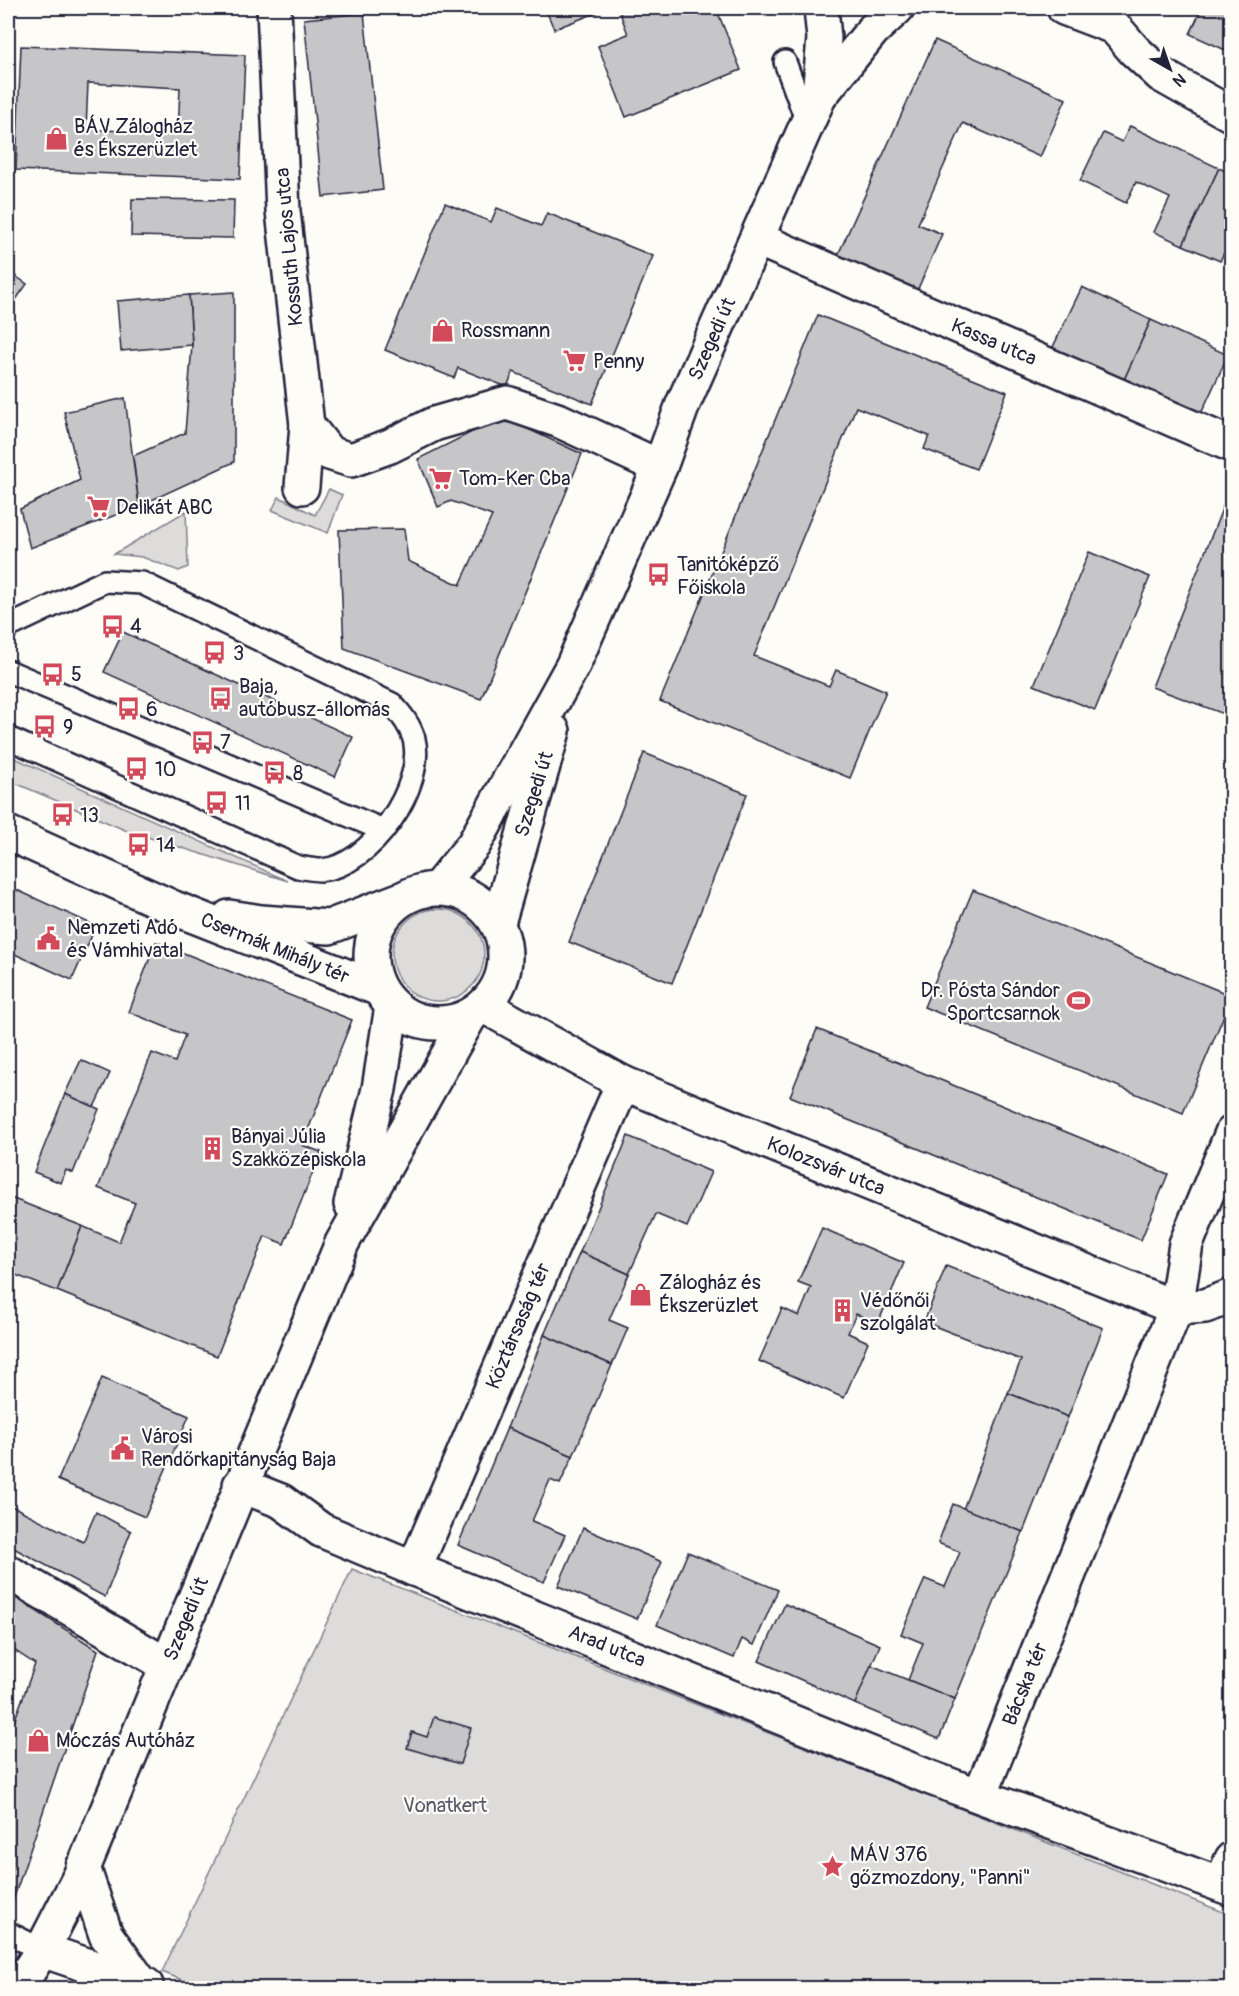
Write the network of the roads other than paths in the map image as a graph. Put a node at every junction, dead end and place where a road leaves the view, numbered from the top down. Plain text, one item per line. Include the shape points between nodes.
1 (274, 8) edge
2 (821, 8) edge
3 (897, 8) edge
4 (1064, 8) edge
5 (1106, 17) edge
6 (785, 62) dead end
7 (814, 111) junction
8 (1232, 115) edge
9 (757, 239) junction
10 (307, 425) junction
11 (1232, 445) edge
12 (660, 466) junction
13 (302, 487) dead end
14 (8, 627) edge
15 (573, 665) junction
16 (8, 671) edge
17 (8, 738) edge
18 (383, 830) junction
19 (8, 833) edge
20 (438, 888) junction
21 (402, 899) junction
22 (174, 908) junction
23 (498, 923) junction
24 (386, 998) junction
25 (477, 1011) junction
26 (623, 1083) junction
27 (1232, 1133) edge
28 (342, 1243) junction
29 (1232, 1296) edge
30 (1176, 1308) junction
31 (240, 1485) junction
32 (414, 1569) junction
33 (8, 1572) edge
34 (167, 1665) junction
35 (980, 1795) junction
36 (83, 1867) junction
37 (1228, 1878) edge
38 (8, 1933) edge
39 (42, 1950) junction
40 (145, 1987) edge
41 (18, 1989) edge

1 - 10 street, Kossuth Lajos utca via 283,211
2 - 7 street, Szegedi út via 824,38
3 - 7 street via 873,30
4 - 5 street
5 - 8 street via 1161,75
6 - 7 lane
7 - 9 street, Szegedi út
9 - 11 street, Kassa utca
9 - 12 street, Szegedi út via 683,404
10 - 12 street via 329,453 351,460 434,424 507,403
10 - 13 street, Kossuth Lajos utca
12 - 15 street, Szegedi út
14 - 18 lane via 105,581 142,583 392,704 406,720 416,758 402,802
15 - 20 street, Szegedi út via 474,844
15 - 23 street, Szegedi út
16 - 18 lane
17 - 18 lane via 298,867 322,870 345,862
19 - 22 street, Csermák Mihály tér
20 - 21 street
20 - 23 street via 465,894 484,906
21 - 22 street via 329,927 261,922
21 - 24 street via 385,914 375,933 371,955 374,976
22 - 24 street, Csermák Mihály tér
23 - 25 street via 505,944 505,967 498,988
24 - 25 street via 416,1020 438,1024
24 - 28 street, Szegedi út via 379,1089
25 - 26 street, Kolozsvár utca
25 - 28 street, Szegedi út
26 - 30 street, Kolozsvár utca
26 - 32 street, Köztársaság tér
27 - 30 street, Bácska tér via 1186,1244
28 - 31 street, Szegedi út
29 - 30 street via 1205,1306
30 - 35 street, Bácska tér
31 - 32 street, Arad utca via 281,1502 321,1530
31 - 34 street, Szegedi út
32 - 35 street, Arad utca
33 - 34 street
34 - 36 street, Szegedi út
35 - 37 street
36 - 39 street, Szegedi út
36 - 40 street via 106,1935
38 - 39 lane
39 - 40 street
39 - 41 street, Szegedi út

